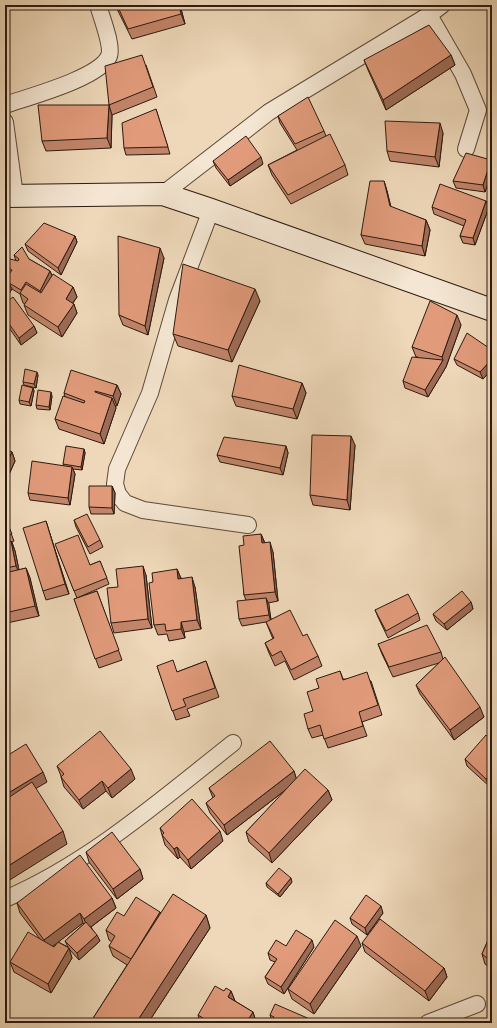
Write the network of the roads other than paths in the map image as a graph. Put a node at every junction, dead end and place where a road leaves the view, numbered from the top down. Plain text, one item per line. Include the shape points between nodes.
1 (98, 5) edge
2 (436, 10) edge
3 (5, 105) edge
4 (5, 122) edge
5 (466, 149) dead end
6 (163, 194) junction
7 (10, 196) edge
8 (211, 210) junction
9 (492, 310) edge
10 (248, 525) dead end
11 (233, 743) dead end
12 (5, 899) edge
13 (477, 1004) dead end
14 (428, 1023) edge

1 - 3 street via 110,47 109,56 104,63 76,80
2 - 5 street via 478,110
2 - 6 street via 269,112
4 - 7 street
6 - 7 street
6 - 8 street
8 - 9 street
8 - 10 street via 177,300 150,393 117,469 114,484 125,503 143,510
11 - 12 street via 143,814 67,867 27,890
13 - 14 street

